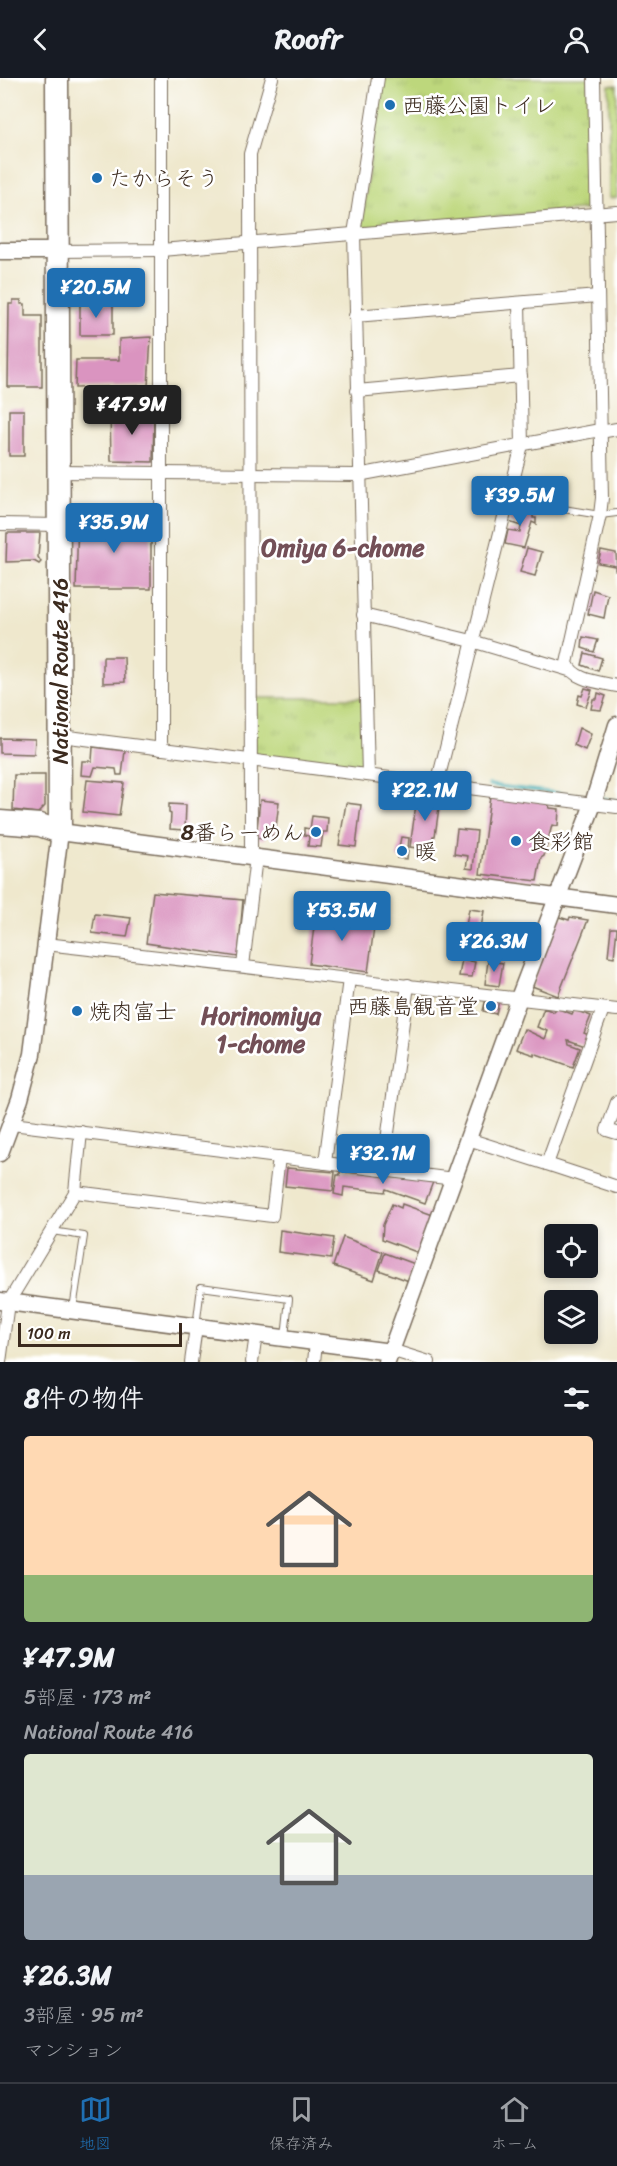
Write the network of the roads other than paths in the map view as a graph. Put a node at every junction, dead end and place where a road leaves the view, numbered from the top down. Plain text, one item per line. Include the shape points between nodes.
1 (57, 78) edge
2 (161, 78) edge
3 (272, 78) edge
4 (378, 78) edge
5 (594, 78) edge
6 (617, 212) edge
7 (596, 214) junction
8 (354, 234) junction
9 (250, 242) junction
10 (161, 250) junction
11 (0, 251) edge
12 (58, 251) junction
13 (598, 296) junction
14 (519, 303) junction
15 (355, 316) junction
16 (521, 376) junction
17 (357, 391) junction
18 (617, 429) edge
19 (600, 431) junction
20 (522, 445) junction
21 (59, 472) junction
22 (162, 472) junction
23 (252, 473) junction
24 (358, 475) junction
25 (508, 500) junction
26 (617, 513) edge
27 (600, 515) junction
28 (0, 525) edge
29 (59, 525) junction
30 (363, 615) junction
31 (472, 641) junction
32 (569, 670) junction
33 (617, 686) edge
34 (617, 725) edge
35 (61, 736) junction
36 (161, 749) junction
37 (251, 760) junction
38 (368, 775) junction
39 (436, 784) junction
40 (592, 804) junction
41 (617, 807) edge
42 (0, 822) edge
43 (60, 832) junction
44 (0, 836) edge
45 (254, 857) junction
46 (556, 897) junction
47 (617, 905) edge
48 (46, 944) junction
49 (243, 966) junction
50 (349, 979) junction
51 (408, 985) junction
52 (519, 998) junction
53 (603, 1008) junction
54 (617, 1010) edge
55 (617, 1102) edge
56 (12, 1124) junction
57 (81, 1132) junction
58 (617, 1133) edge
59 (468, 1139) junction
60 (0, 1153) edge
61 (279, 1157) junction
62 (325, 1163) junction
63 (547, 1164) junction
64 (383, 1170) junction
65 (454, 1179) junction
66 (617, 1187) edge
67 (75, 1192) junction
68 (52, 1231) junction
69 (4, 1302) edge
70 (73, 1312) junction
71 (196, 1327) junction
72 (256, 1335) junction
73 (284, 1338) junction
74 (316, 1342) junction
75 (390, 1354) edge
76 (0, 1362) edge
77 (191, 1362) edge
78 (252, 1362) edge
79 (314, 1362) edge
80 (429, 1362) edge

1 - 12 highway, National Route 416
2 - 10 street
3 - 9 street via 250,154
4 - 8 street
5 - 7 street
6 - 7 street
7 - 8 street
7 - 13 street
8 - 9 street
8 - 15 street
9 - 10 street
9 - 23 street
10 - 12 street
10 - 22 street
11 - 12 street
12 - 21 highway, National Route 416
13 - 14 street
13 - 19 street
14 - 15 street
14 - 16 street
15 - 17 street
16 - 17 street
16 - 20 street
17 - 24 street
18 - 19 street
19 - 20 street
19 - 27 street
20 - 24 street
20 - 25 street
21 - 22 street
21 - 29 highway, National Route 416
22 - 23 street
22 - 36 street
23 - 24 street
23 - 37 street
24 - 30 street
25 - 27 lane
25 - 31 street
26 - 27 lane
27 - 32 street via 567,663
28 - 29 street
29 - 35 highway, National Route 416
30 - 31 street
30 - 38 street
31 - 32 street
31 - 39 street
32 - 33 street
34 - 40 street
35 - 36 street
35 - 43 highway, National Route 416
36 - 37 street
37 - 38 street
37 - 45 street
38 - 39 street
39 - 40 street
40 - 41 street
40 - 46 street
42 - 43 highway via 40,825
43 - 44 highway via 39,839
43 - 45 street
43 - 48 street
45 - 46 street
45 - 49 street
46 - 47 street
46 - 52 street
48 - 49 street
48 - 56 street via 32,1054
49 - 50 street
50 - 51 street
50 - 62 street
51 - 52 street
51 - 64 street
52 - 53 street
52 - 59 street
53 - 54 street
53 - 63 street
55 - 58 street via 607,1130
56 - 57 street
56 - 60 street
57 - 61 street
57 - 67 street
59 - 63 street
59 - 65 street
61 - 62 street
61 - 67 street via 272,1216
62 - 64 street
63 - 66 street
64 - 65 street
65 - 75 street
67 - 68 street
68 - 69 street
68 - 70 lane via 84,1236
69 - 70 street
69 - 76 street
70 - 71 street
71 - 72 street
71 - 73 lane via 201,1287 289,1299
71 - 77 street
72 - 73 street
72 - 78 street
73 - 74 street
74 - 75 street
74 - 79 street
75 - 80 street

